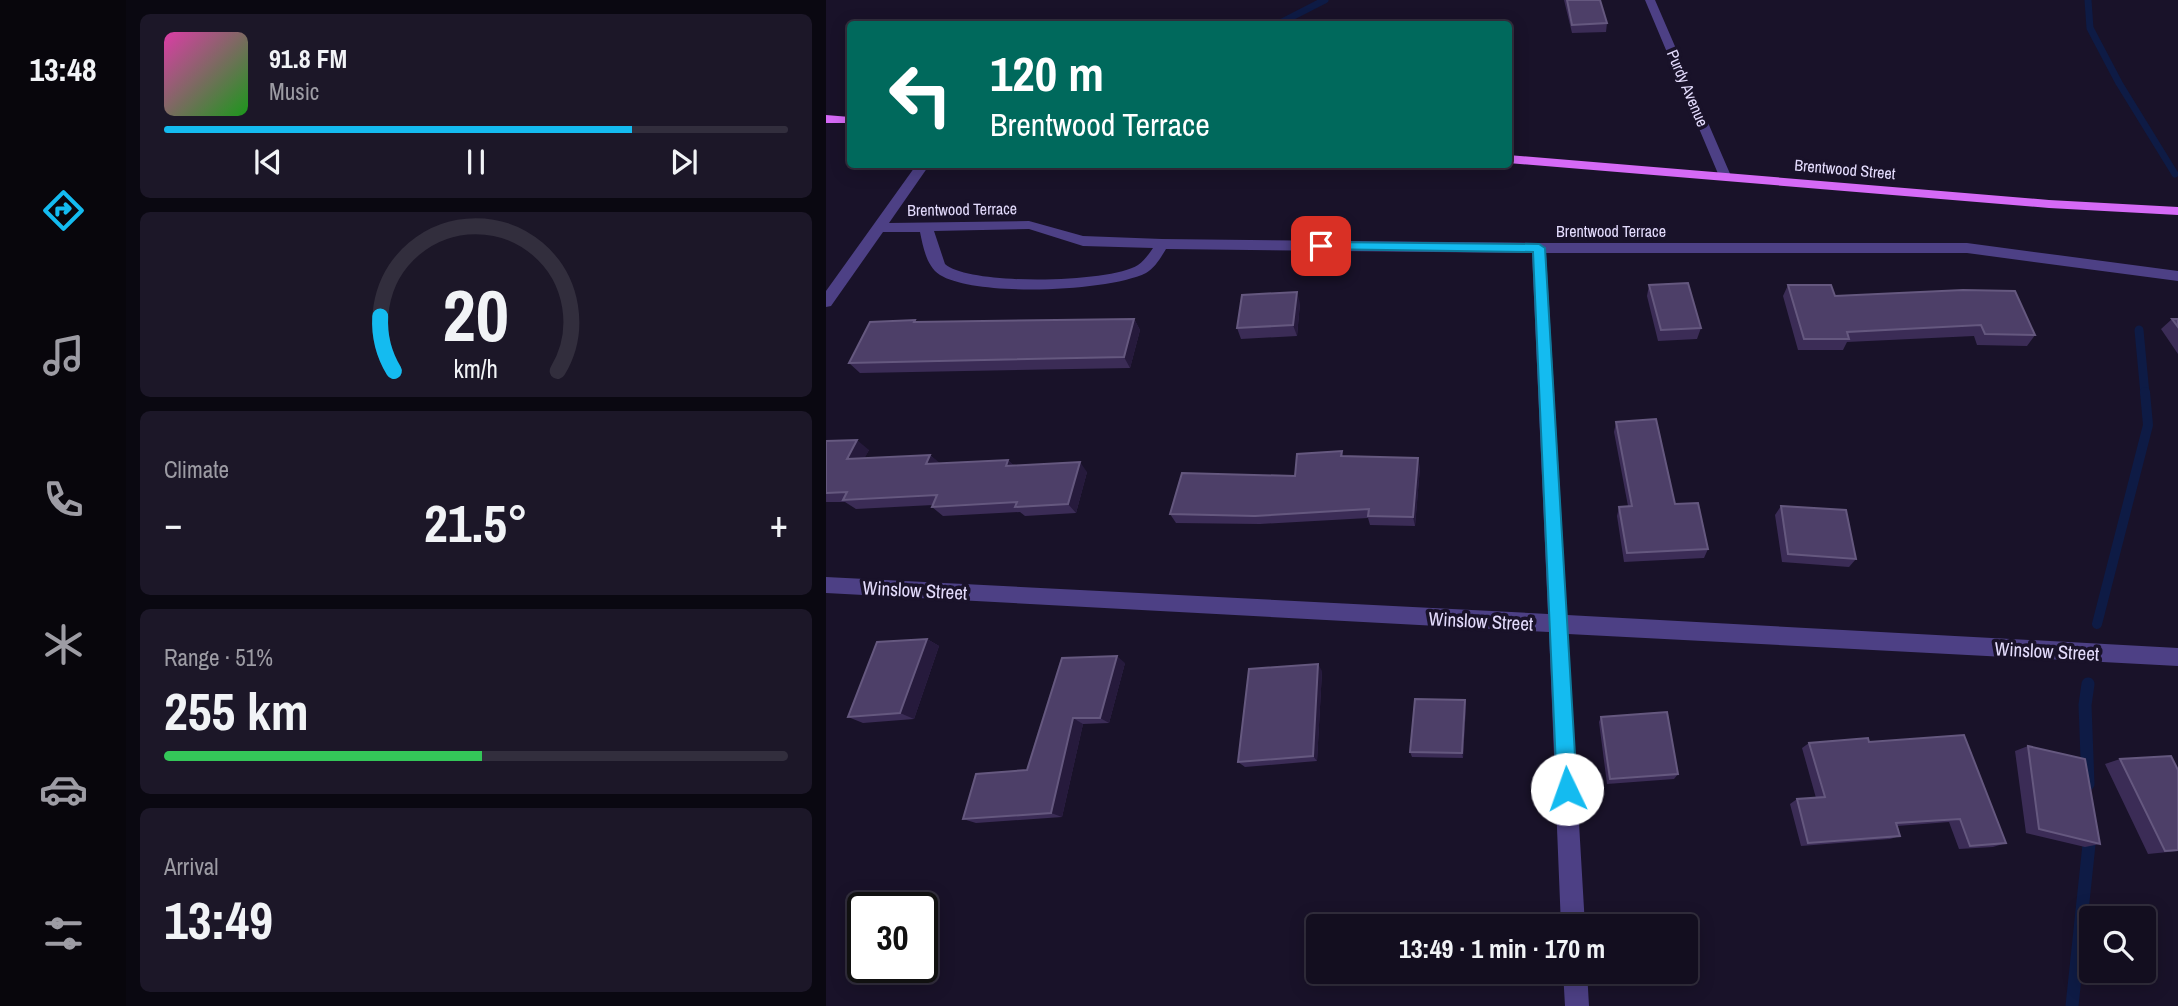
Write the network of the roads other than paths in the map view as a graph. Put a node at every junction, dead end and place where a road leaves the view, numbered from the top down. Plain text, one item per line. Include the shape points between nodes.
1 (1650, 0) edge
2 (826, 119) edge
3 (847, 120) edge
4 (1512, 159) edge
5 (921, 168) edge
6 (1726, 176) junction
7 (2178, 211) edge
8 (926, 226) junction
9 (877, 228) junction
10 (1162, 244) junction
11 (1539, 248) junction
12 (2178, 276) edge
13 (826, 302) edge
14 (826, 585) edge
15 (1560, 625) junction
16 (2178, 657) edge
17 (1572, 914) edge
18 (1576, 984) edge
19 (1577, 1006) edge

1 - 6 street, Purdy Avenue
2 - 3 main road
4 - 6 main road, Brentwood Street
5 - 9 street
6 - 7 main road, Brentwood Street
8 - 9 street, Brentwood Terrace
8 - 10 street, Brentwood Terrace via 1029,225 1083,241
8 - 10 street via 933,254 944,272 973,282 1046,284 1114,279 1142,269
9 - 13 street
10 - 11 street, Brentwood Terrace
11 - 12 street, Brentwood Terrace via 1967,248
11 - 15 street
14 - 15 street, Winslow Street
15 - 16 street, Winslow Street
15 - 17 street
18 - 19 street

